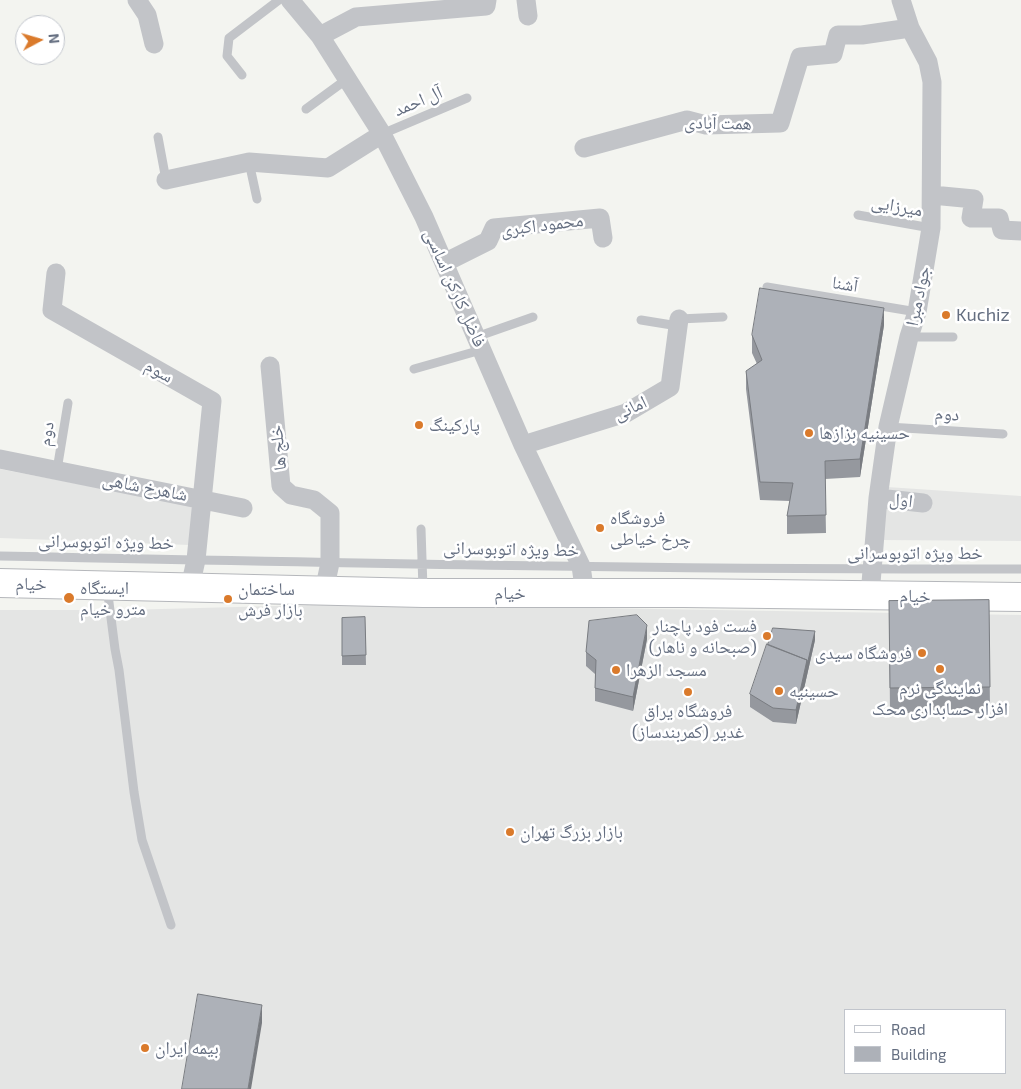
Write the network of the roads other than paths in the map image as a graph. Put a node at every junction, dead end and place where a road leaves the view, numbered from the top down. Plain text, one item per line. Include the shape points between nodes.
1 (137, 0) edge
2 (279, 0) edge
3 (290, 0) edge
4 (487, 0) edge
5 (901, 0) edge
6 (910, 28) junction
7 (320, 36) junction
8 (154, 44) dead end
9 (242, 75) dead end
10 (347, 79) junction
11 (467, 98) dead end
12 (306, 109) dead end
13 (382, 134) junction
14 (158, 138) dead end
15 (584, 148) dead end
16 (249, 162) junction
17 (166, 180) joint
18 (932, 195) junction
19 (257, 199) dead end
20 (858, 215) dead end
21 (931, 228) junction
22 (1021, 231) edge
23 (604, 238) dead end
24 (444, 263) junction
25 (56, 273) dead end
26 (767, 287) edge
27 (918, 312) junction
28 (532, 317) dead end
29 (724, 317) dead end
30 (642, 320) dead end
31 (679, 323) junction
32 (909, 337) junction
33 (953, 337) dead end
34 (479, 343) junction
35 (270, 366) dead end
36 (414, 369) dead end
37 (68, 403) dead end
38 (888, 427) junction
39 (1003, 434) dead end
40 (523, 446) junction
41 (0, 459) edge
42 (57, 470) junction
43 (203, 498) junction
44 (878, 498) junction
45 (923, 503) dead end
46 (243, 508) dead end
47 (421, 529) dead end
48 (0, 556) edge
49 (196, 560) junction
50 (330, 563) junction
51 (421, 564) junction
52 (581, 566) junction
53 (1021, 569) edge
54 (872, 582) junction
55 (0, 583) edge
56 (106, 585) junction
57 (190, 587) junction
58 (324, 591) junction
59 (424, 593) junction
60 (585, 594) junction
61 (1021, 597) edge
62 (171, 926) dead end

1 - 8 street via 147,15
2 - 9 lane via 229,38 227,56
3 - 7 street, فاضل کارکن اساسی
4 - 7 street via 486,6 356,17
5 - 6 street, جواد مبرا
6 - 15 street, همت آبادی via 838,35 834,54 800,57 780,124 706,125 687,120
6 - 18 street, جواد مبرا via 928,62 932,82
7 - 10 street, فاضل کارکن اساسی
10 - 12 lane
10 - 13 street, فاضل کارکن اساسی
11 - 13 lane, آل احمد
13 - 16 street via 328,168
13 - 24 street, فاضل کارکن اساسی
14 - 17 lane
16 - 17 street
16 - 19 lane
18 - 21 street, جواد مبرا
18 - 22 street via 974,199 971,218 999,218 1002,230
20 - 21 lane, میرزایی
21 - 27 street, جواد مبرا
23 - 24 street, محمود اکبری via 600,218 494,228 488,241
24 - 34 street, فاضل کارکن اساسی
25 - 43 street, سوم via 52,310 212,401
26 - 27 lane, آشنا
27 - 32 street, جواد مبرا
28 - 34 lane
29 - 31 lane
30 - 31 lane
31 - 40 street, امانی via 670,388 626,413
32 - 33 lane
32 - 38 street, جواد مبرا
34 - 36 lane
34 - 40 street, فاضل کارکن اساسی
35 - 50 street, خلج ها via 282,486 291,495 314,500 330,513
37 - 42 lane, دوم
38 - 39 lane, دوم
38 - 44 street, جواد مبرا
40 - 52 street, فاضل کارکن اساسی
41 - 42 street, شاهرخ شاهی
42 - 43 street, شاهرخ شاهی
43 - 46 street
43 - 49 street, شاهرخ شاهی
44 - 45 street, اول
44 - 54 street, جواد مبرا
47 - 51 lane
48 - 49 lane, خط ویژه اتوبوسرانی
49 - 50 lane, خط ویژه اتوبوسرانی
49 - 57 street, شاهرخ شاهی
50 - 51 lane, خط ویژه اتوبوسرانی
50 - 58 street, خلج ها
51 - 52 lane, خط ویژه اتوبوسرانی
51 - 59 lane
52 - 54 lane, خط ویژه اتوبوسرانی
52 - 60 street, فاضل کارکن اساسی
53 - 54 lane, خط ویژه اتوبوسرانی
54 - 60 main road, خیام via 683,593
54 - 61 main road, خیام
55 - 56 main road, خیام
56 - 57 main road, خیام
56 - 62 lane via 142,840
57 - 58 main road, خیام
58 - 59 main road, خیام
59 - 60 main road, خیام

